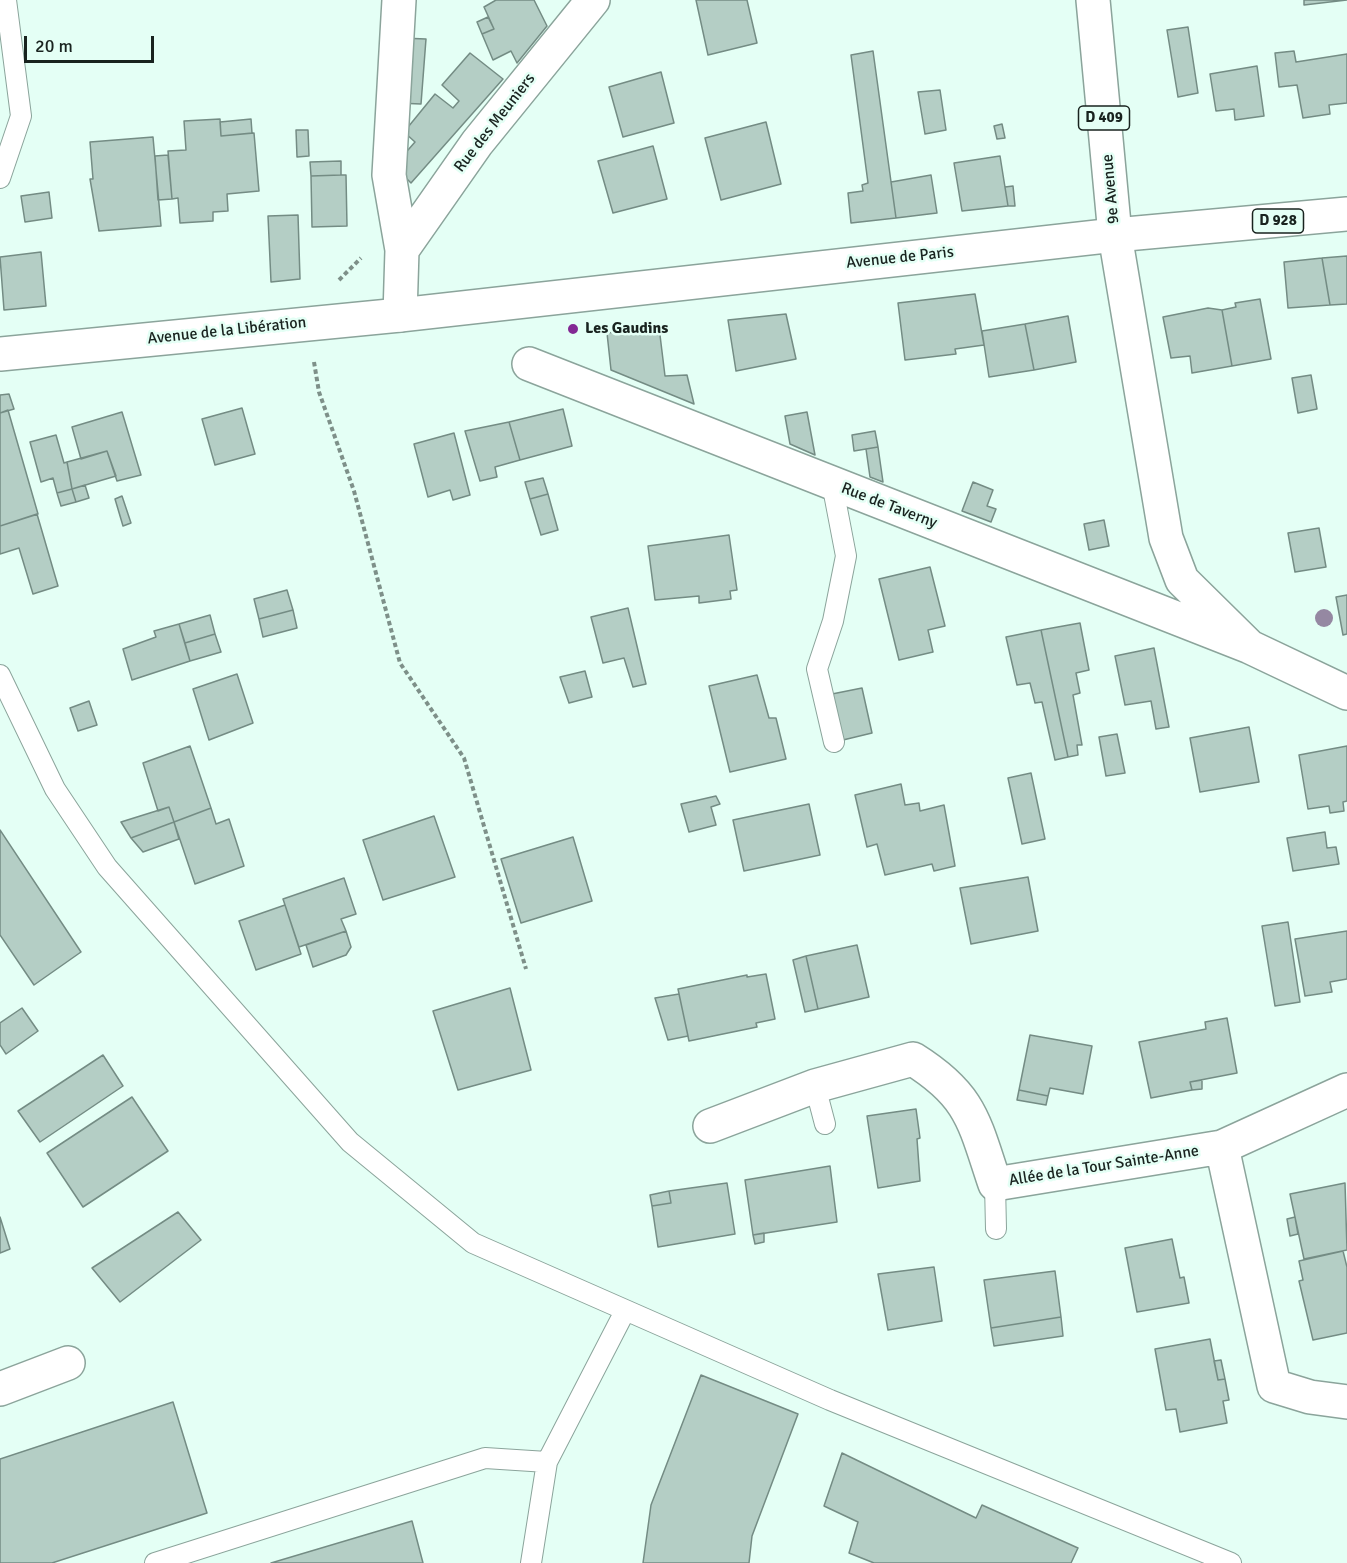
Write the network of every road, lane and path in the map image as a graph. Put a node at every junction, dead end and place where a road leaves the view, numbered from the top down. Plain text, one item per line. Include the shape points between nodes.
1 (6, 0) edge
2 (399, 0) edge
3 (593, 0) edge
4 (1093, 0) edge
5 (0, 178) edge
6 (1347, 214) edge
7 (1115, 235) junction
8 (402, 250) junction
9 (454, 308) joint
10 (400, 315) junction
11 (306, 323) junction
12 (0, 354) edge
13 (530, 364) dead end
14 (832, 483) junction
15 (1250, 647) junction
16 (0, 675) edge
17 (1347, 693) edge
18 (834, 742) dead end
19 (526, 969) dead end
20 (815, 1086) junction
21 (1347, 1090) edge
22 (825, 1124) dead end
23 (710, 1126) dead end
24 (1222, 1147) junction
25 (995, 1184) junction
26 (996, 1229) dead end
27 (625, 1311) junction
28 (68, 1363) dead end
29 (0, 1389) edge
30 (1347, 1402) edge
31 (548, 1462) junction
32 (155, 1563) edge
33 (531, 1563) edge
34 (1231, 1563) edge

1 - 5 lane via 21,116
2 - 8 street via 389,175
3 - 8 street, Rue des Meuniers via 477,143
4 - 7 street, 9e Avenue / D 409
6 - 7 street, Avenue de Paris / D 928
7 - 9 street, Avenue de Paris / D 928
7 - 15 street, Rue de Taverny via 1166,538 1182,580
8 - 10 street
9 - 10 street, Avenue de la Libération / D 928
10 - 11 street, Avenue de la Libération / D 928
11 - 12 street, Avenue de la Libération / D 928
11 - 19 path via 319,392 354,491 400,663 464,758
13 - 14 street, Rue de Taverny
14 - 15 street, Rue de Taverny
14 - 18 lane via 846,556 833,621 817,669
15 - 17 street, Rue de Taverny
16 - 27 lane via 55,789 107,867 350,1142 473,1243
20 - 22 lane
20 - 23 street, Allée de la Tour Sainte-Anne
20 - 25 street, Allée de la Tour Sainte-Anne via 914,1059 943,1078 970,1111
21 - 24 street, Allée de la Tour Sainte-Anne
24 - 25 street, Allée de la Tour Sainte-Anne
24 - 30 street, Allée de la Tour Sainte-Anne via 1274,1386 1310,1397
25 - 26 lane
27 - 31 lane
27 - 34 lane via 830,1400
28 - 29 street
31 - 32 lane via 485,1458
31 - 33 lane

